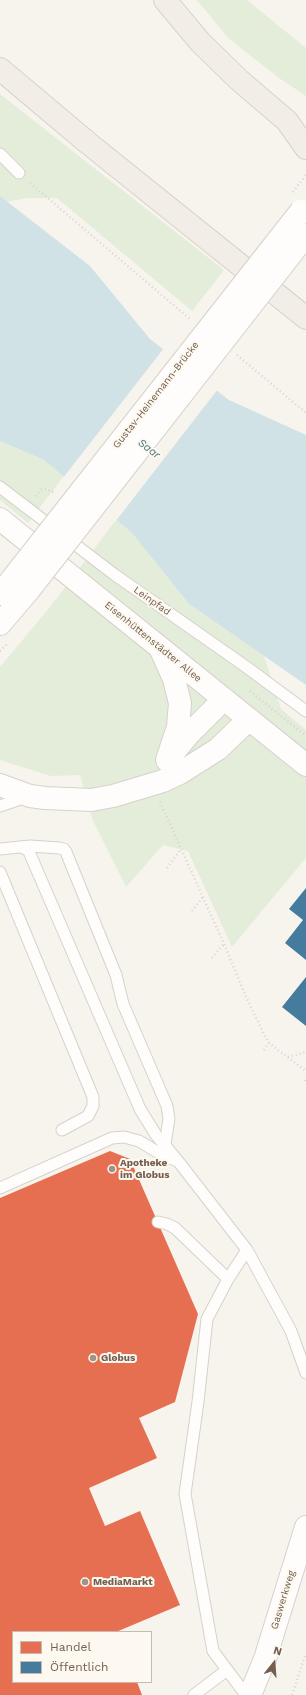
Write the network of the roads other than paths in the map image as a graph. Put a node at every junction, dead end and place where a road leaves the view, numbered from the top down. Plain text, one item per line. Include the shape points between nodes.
1 (165, 0) edge
2 (0, 69) edge
3 (297, 123) edge
4 (306, 148) edge
5 (0, 154) edge
6 (18, 173) road end
7 (302, 204) edge
8 (306, 234) edge
9 (306, 318) edge
10 (0, 487) edge
11 (0, 519) edge
12 (14, 588) edge
13 (0, 624) edge
14 (160, 647) junction
15 (224, 699) junction
16 (306, 711) edge
17 (249, 719) junction
18 (167, 760) junction
19 (306, 764) edge
20 (149, 784) junction
21 (0, 785) edge
22 (30, 796) junction
23 (0, 806) edge
24 (22, 847) junction
25 (0, 849) edge
26 (1, 875) edge
27 (62, 1130) dead end
28 (165, 1144) junction
29 (178, 1161) junction
30 (0, 1188) edge
31 (158, 1222) dead end
32 (247, 1250) junction
33 (228, 1279) junction
34 (306, 1372) edge
35 (306, 1527) edge
36 (227, 1670) junction
37 (194, 1695) edge
38 (246, 1695) edge
39 (250, 1695) edge

1 - 3 main road via 200,42 239,80
2 - 9 main road
3 - 4 main road
5 - 6 lane
7 - 12 street, Gustav-Heinemann-Brücke, bridge
8 - 12 street, Gustav-Heinemann-Brücke, bridge
10 - 16 lane, Leinpfad via 115,575
11 - 14 street, Eisenhüttenstädter Allee
12 - 13 street
14 - 15 street, Eisenhüttenstädter Allee
14 - 18 street via 174,680 180,703 178,727
15 - 17 street, Eisenhüttenstädter Allee
15 - 18 street
17 - 19 street, Eisenhüttenstädter Allee
17 - 20 street via 218,749 180,773 164,781
18 - 20 street
20 - 22 street via 91,800
21 - 22 street
22 - 23 lane
24 - 25 lane
24 - 28 lane via 29,851 140,1109
24 - 28 lane via 59,848 66,852 116,976 123,1004 167,1106 169,1119
26 - 27 lane via 93,1097 94,1106 88,1116
28 - 29 lane
29 - 30 lane via 131,1139 112,1138
29 - 32 lane
31 - 33 lane via 175,1228
32 - 33 lane
32 - 34 lane via 291,1331
33 - 36 lane via 207,1319 186,1494 213,1651
35 - 39 street, Gaswerkweg via 265,1659
36 - 37 lane
36 - 38 lane

